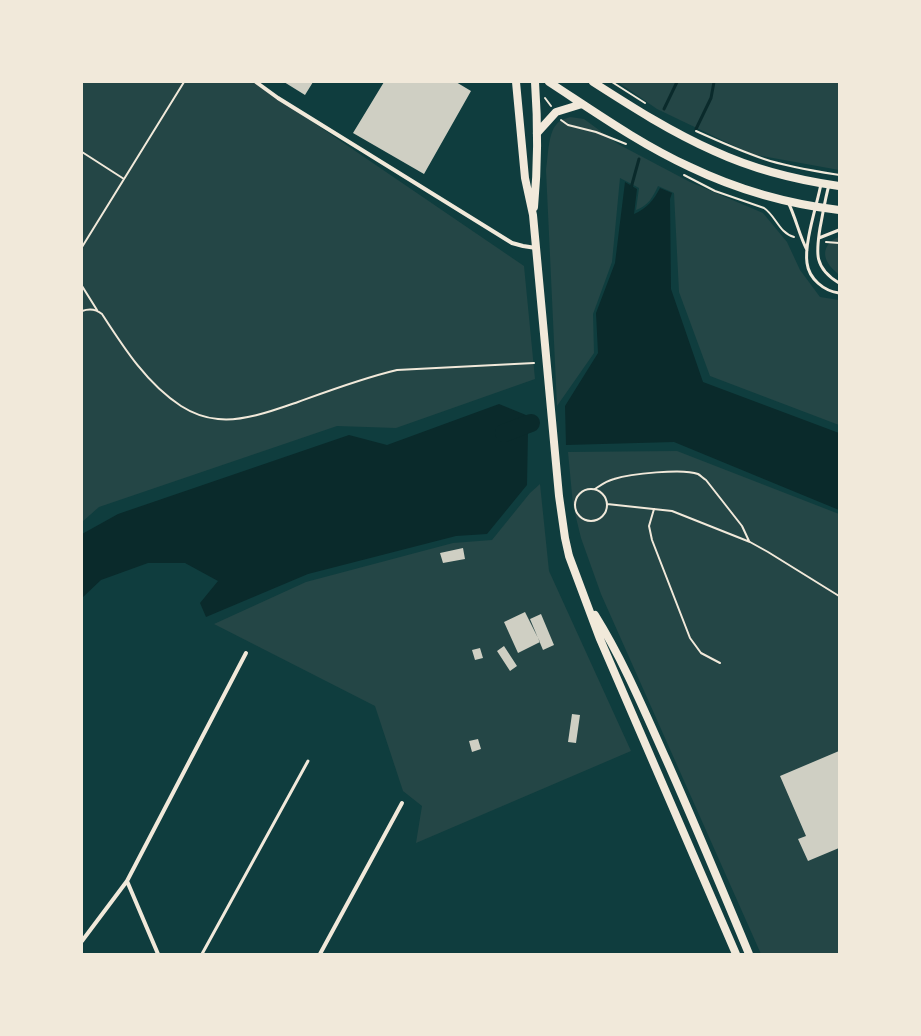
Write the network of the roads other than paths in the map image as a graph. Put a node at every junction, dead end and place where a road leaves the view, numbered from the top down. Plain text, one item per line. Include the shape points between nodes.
1 (256, 82) edge
2 (516, 82) edge
3 (535, 82) edge
4 (549, 82) edge
5 (593, 82) edge
6 (582, 104) junction
7 (537, 133) junction
8 (825, 184) junction
9 (839, 186) edge
10 (787, 201) junction
11 (820, 208) junction
12 (839, 210) edge
13 (533, 216) junction
14 (839, 230) edge
15 (818, 239) junction
16 (536, 248) junction
17 (807, 250) junction
18 (839, 284) edge
19 (839, 293) edge
20 (586, 601) junction
21 (246, 653) dead end
22 (308, 760) dead end
23 (402, 803) dead end
24 (127, 881) junction
25 (82, 941) edge
26 (158, 954) edge
27 (202, 954) edge
28 (320, 954) edge
29 (736, 954) edge
30 (749, 954) edge

1 - 16 street via 512,243
2 - 13 main road via 525,178
3 - 7 main road
4 - 6 main road
5 - 8 main road via 654,121 715,152 773,172
6 - 7 main road via 556,112
6 - 10 main road via 658,151 690,167 755,192
7 - 13 main road via 537,175
8 - 9 main road
8 - 11 lane
8 - 11 lane
10 - 11 main road
10 - 17 lane
11 - 12 main road
11 - 15 lane
11 - 17 lane
13 - 16 main road
14 - 15 lane
15 - 18 lane via 817,253 822,267 827,275
16 - 20 main road via 562,521 569,556
17 - 19 lane via 807,263 812,275 828,290
20 - 29 main road via 619,684
20 - 30 main road via 607,635 648,718
21 - 24 street
22 - 27 lane
23 - 28 street
24 - 25 street
24 - 26 street

